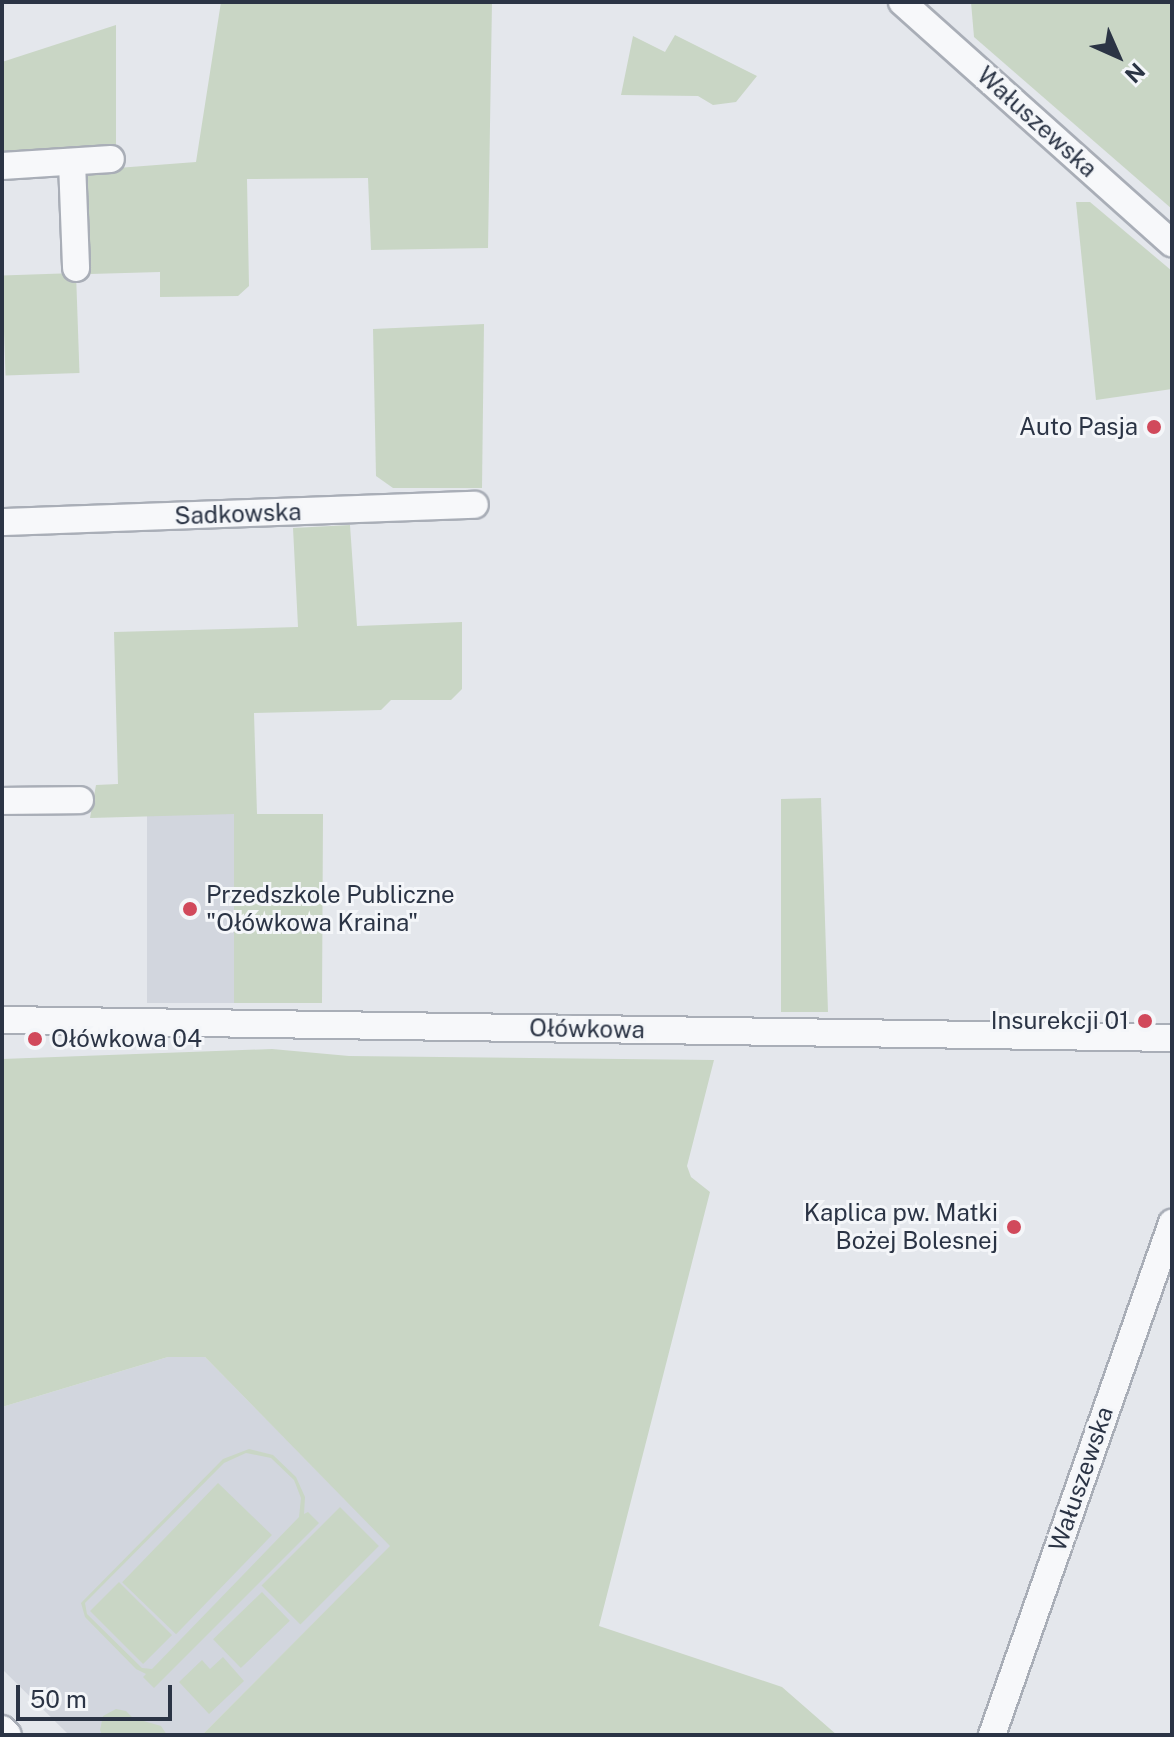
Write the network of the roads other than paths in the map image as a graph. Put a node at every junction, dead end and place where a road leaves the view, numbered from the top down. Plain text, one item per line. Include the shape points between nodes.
1 (902, 2) edge
2 (111, 159) dead end
3 (72, 162) junction
4 (2, 166) edge
5 (1172, 243) edge
6 (76, 268) dead end
7 (475, 505) dead end
8 (2, 522) edge
9 (80, 800) dead end
10 (2, 801) edge
11 (2, 1020) edge
12 (1172, 1038) edge
13 (1172, 1223) edge
14 (2, 1729) edge
15 (8, 1735) edge
16 (992, 1735) edge

1 - 5 street, Wałuszewska
2 - 3 street
3 - 4 street
3 - 6 street
7 - 8 street, Sadkowska
9 - 10 street
11 - 12 street, Ołówkowa
13 - 16 street, Wałuszewska
14 - 15 street

